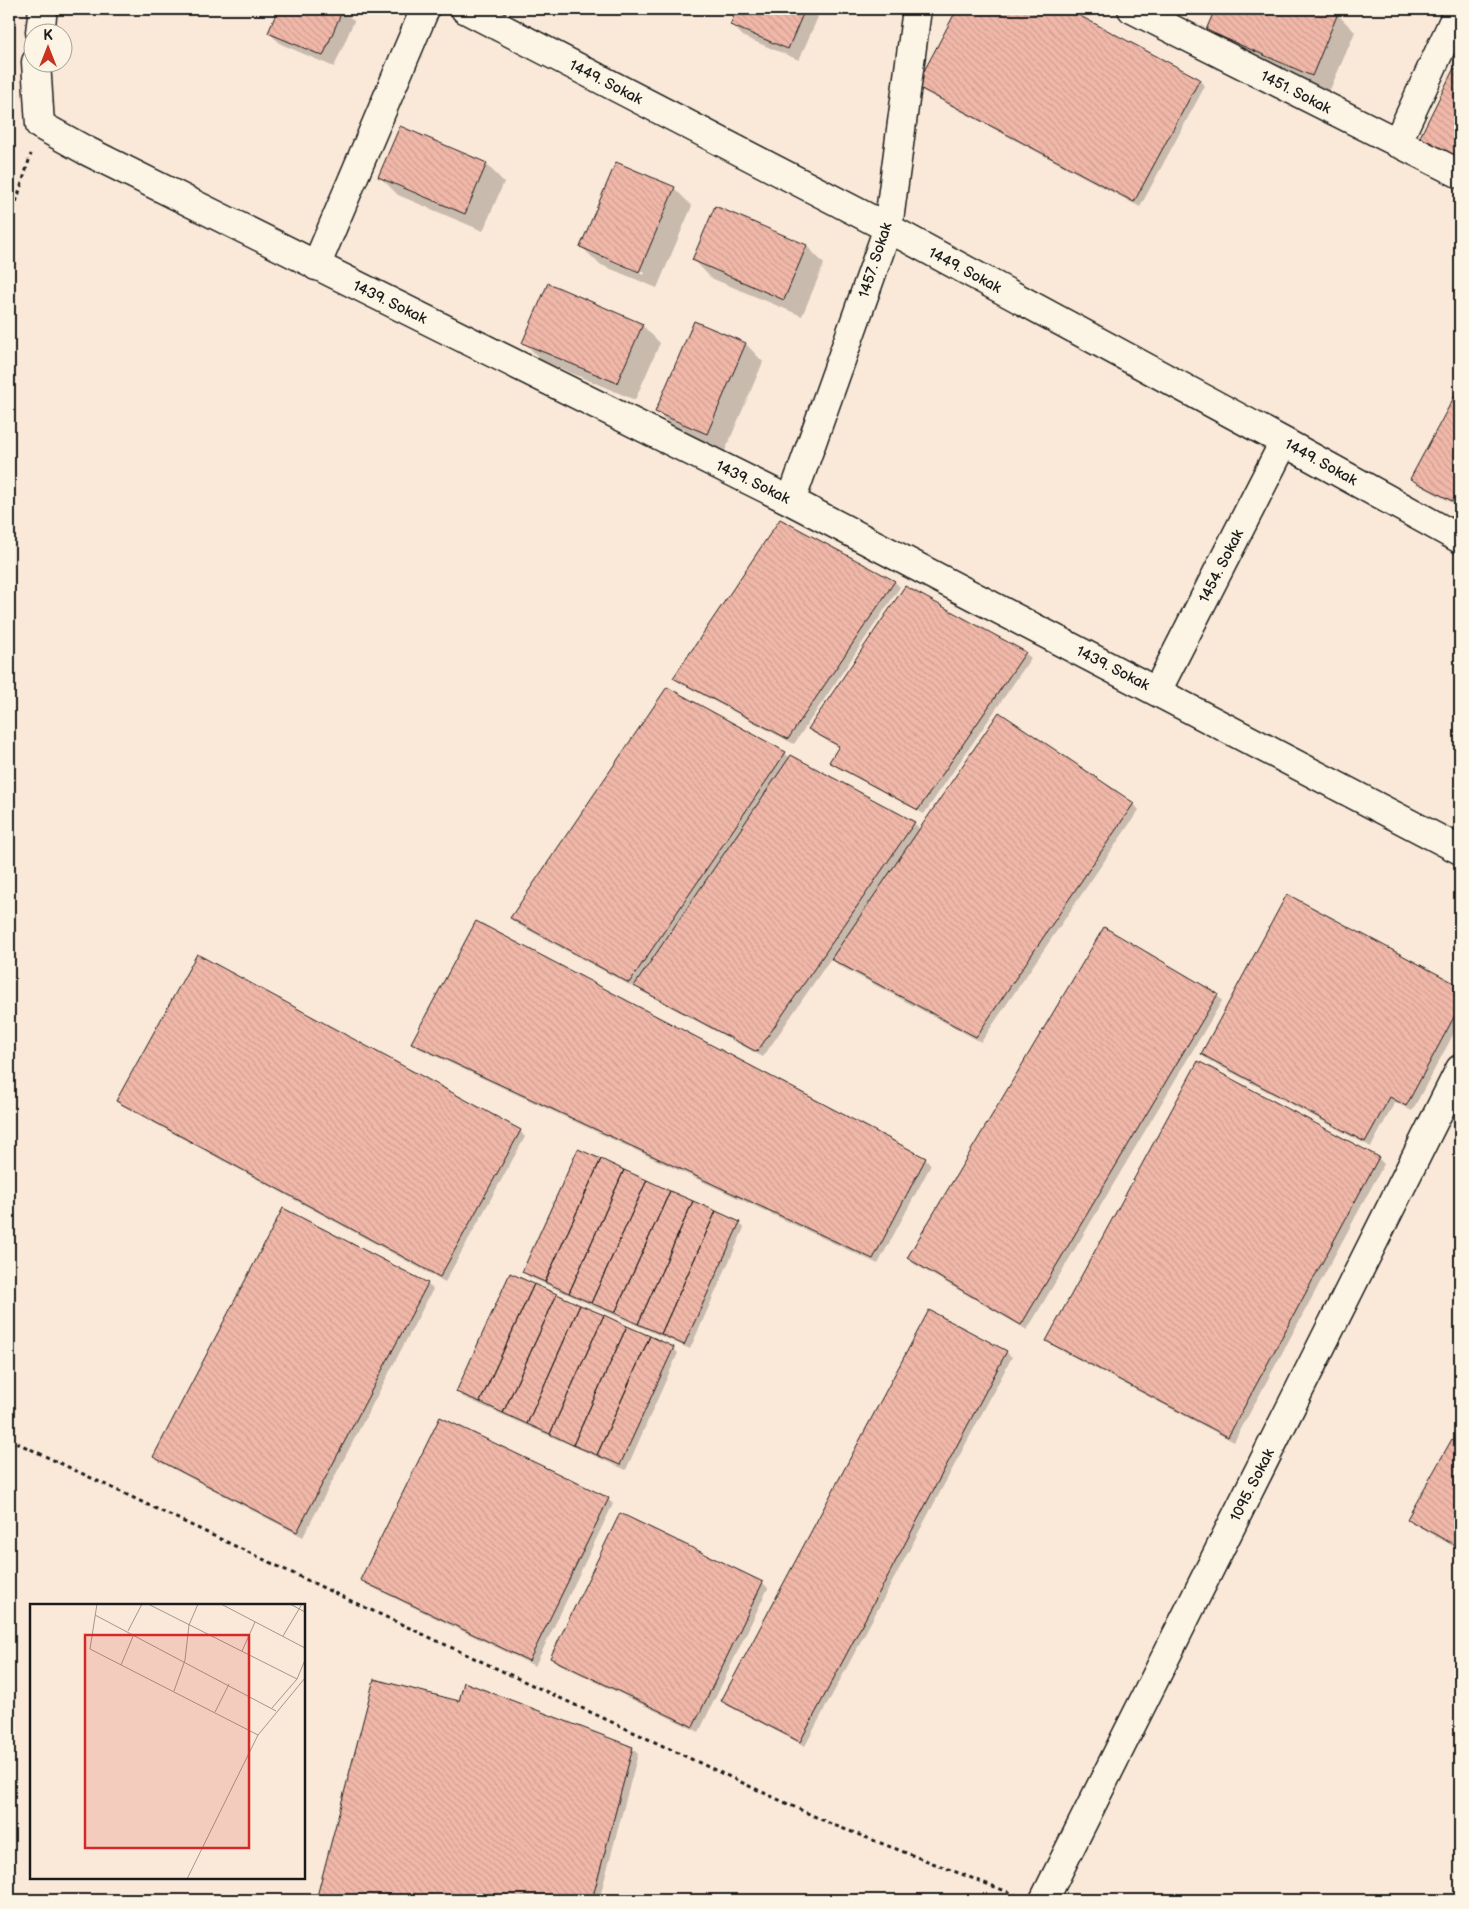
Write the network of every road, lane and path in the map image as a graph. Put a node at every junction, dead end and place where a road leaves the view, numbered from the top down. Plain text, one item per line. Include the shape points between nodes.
1 (42, 9) edge
2 (425, 9) edge
3 (465, 9) edge
4 (917, 9) edge
5 (1132, 9) edge
6 (1459, 9) edge
7 (41, 22) edge
8 (37, 72) edge
9 (40, 125) junction
10 (1398, 143) junction
11 (1460, 174) edge
12 (9, 225) edge
13 (888, 228) junction
14 (316, 266) junction
15 (1284, 442) junction
16 (791, 500) junction
17 (1460, 539) edge
18 (1157, 691) junction
19 (1460, 850) edge
20 (1460, 1070) edge
21 (9, 1439) edge
22 (1032, 1899) edge

1 - 7 street
2 - 14 street
3 - 13 street, 1449. Sokak
4 - 13 street, 1457. Sokak
5 - 10 street, 1451. Sokak
6 - 10 street
8 - 9 street
9 - 12 path
9 - 14 street, 1439. Sokak
10 - 11 street, 1451. Sokak
13 - 15 street, 1449. Sokak
13 - 16 street, 1457. Sokak
14 - 16 street, 1439. Sokak
15 - 17 street, 1449. Sokak
15 - 18 street, 1454. Sokak
16 - 18 street, 1439. Sokak
18 - 19 street, 1439. Sokak
20 - 22 street, 1095. Sokak
21 - 22 path via 831,1824

